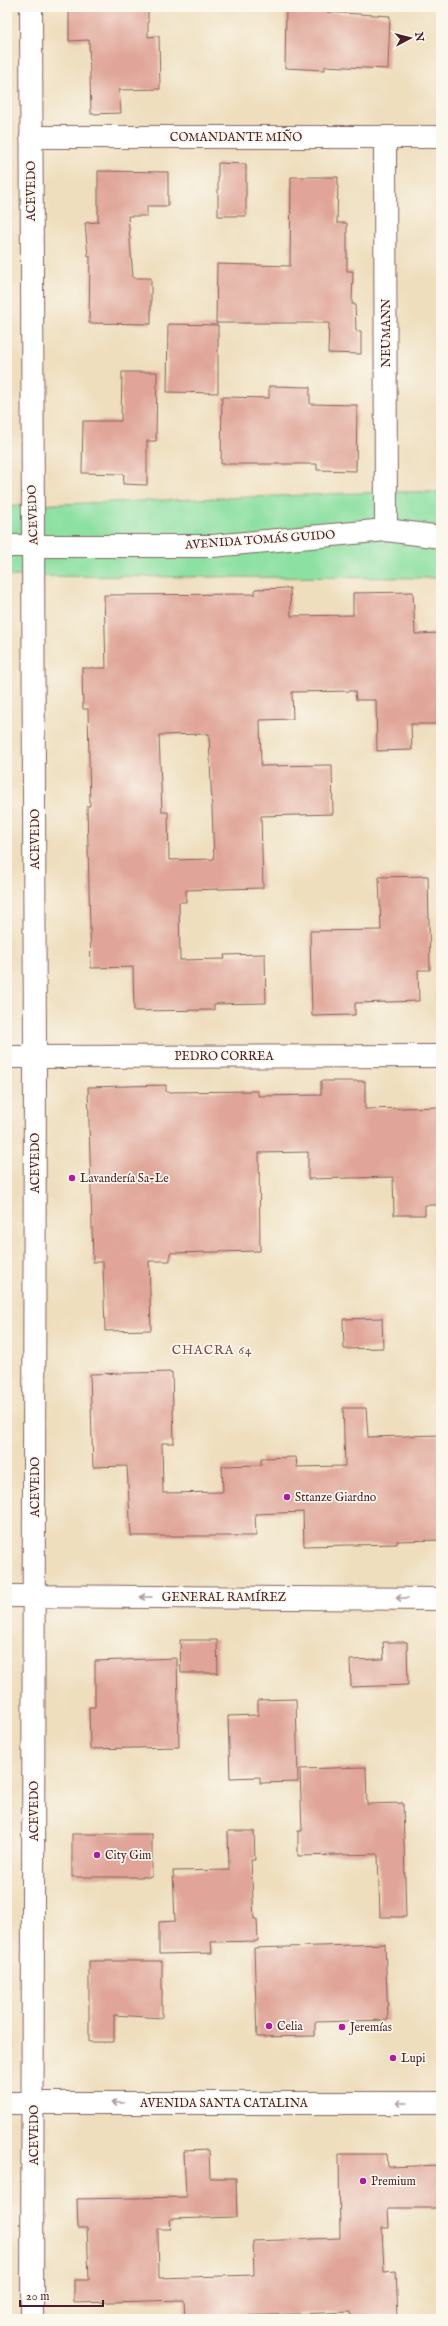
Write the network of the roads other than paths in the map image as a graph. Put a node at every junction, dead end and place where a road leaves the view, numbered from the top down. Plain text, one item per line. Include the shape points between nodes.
1 (31, 7) edge
2 (31, 137) junction
3 (385, 137) junction
4 (441, 137) edge
5 (386, 530) junction
6 (441, 537) edge
7 (7, 546) edge
8 (34, 546) junction
9 (441, 1056) edge
10 (7, 1057) edge
11 (35, 1057) junction
12 (7, 1596) edge
13 (35, 1596) junction
14 (441, 1599) edge
15 (7, 2103) edge
16 (34, 2103) junction
17 (441, 2103) edge
18 (32, 2319) edge

1 - 2 street, ACEVEDO
2 - 3 street, COMANDANTE MIÑO
2 - 8 street, ACEVEDO
3 - 4 street, COMANDANTE MIÑO
3 - 5 street, NEUMANN
5 - 6 street, AVENIDA TOMÁS GUIDO
5 - 8 street, AVENIDA TOMÁS GUIDO via 212,546
7 - 8 street, AVENIDA TOMÁS GUIDO
8 - 11 street, ACEVEDO
9 - 11 street, PEDRO CORREA
10 - 11 street, PEDRO CORREA
11 - 13 street, ACEVEDO
12 - 13 street, GENERAL RAMÍREZ
14 -> 13 street, GENERAL RAMÍREZ
13 - 16 street, ACEVEDO
15 - 16 street, AVENIDA SANTA CATALINA
17 -> 16 street, AVENIDA SANTA CATALINA
16 - 18 street, ACEVEDO

